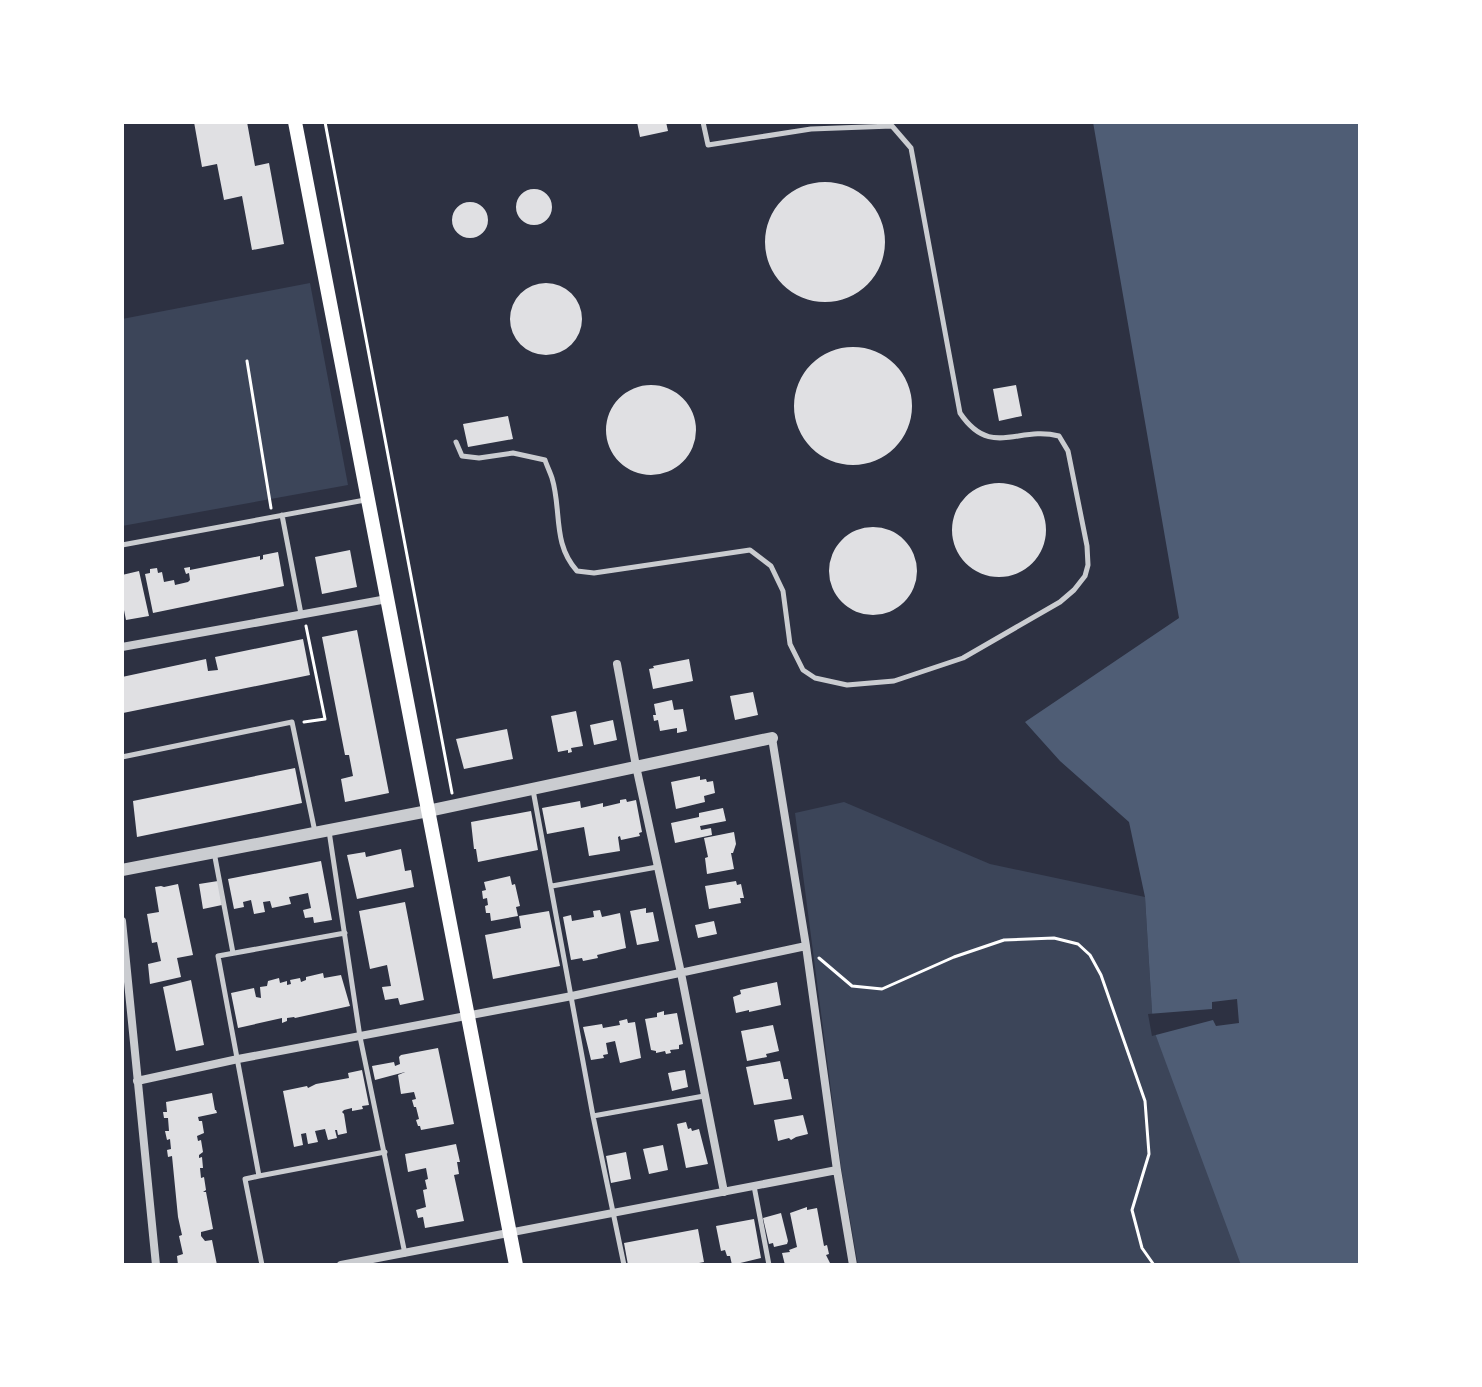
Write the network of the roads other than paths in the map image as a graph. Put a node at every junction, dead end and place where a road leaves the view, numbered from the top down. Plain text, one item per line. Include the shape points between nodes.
1 (295, 122) edge
2 (703, 122) edge
3 (456, 442) dead end
4 (368, 499) junction
5 (282, 515) junction
6 (122, 545) edge
7 (387, 599) junction
8 (301, 614) junction
9 (122, 647) edge
10 (617, 664) dead end
11 (772, 738) joint
12 (122, 757) edge
13 (636, 766) junction
14 (533, 789) junction
15 (428, 811) junction
16 (329, 830) junction
17 (315, 832) junction
18 (214, 852) junction
19 (659, 867) junction
20 (122, 870) edge
21 (552, 886) junction
22 (122, 921) edge
23 (345, 933) junction
24 (806, 946) junction
25 (233, 953) junction
26 (681, 973) junction
27 (572, 996) junction
28 (469, 1015) junction
29 (360, 1037) junction
30 (238, 1059) junction
31 (137, 1081) junction
32 (704, 1096) junction
33 (593, 1116) junction
34 (385, 1152) junction
35 (837, 1170) junction
36 (259, 1176) junction
37 (754, 1186) junction
38 (724, 1192) junction
39 (614, 1213) junction
40 (510, 1233) junction
41 (405, 1254) junction
42 (156, 1265) edge
43 (262, 1265) edge
44 (341, 1265) edge
45 (516, 1265) edge
46 (624, 1265) edge
47 (769, 1265) edge
48 (853, 1265) edge

1 - 4 main road
2 - 3 lane via 708,145 811,129 892,126 911,148 960,413 984,437 1044,432 1059,436 1068,451 1087,546 1085,576 1060,602 963,658 894,681 847,685 803,670 790,644 783,591 771,566 750,550 594,573 577,571 566,559 545,460 513,453 462,456
4 - 5 lane
4 - 7 main road
5 - 6 lane
5 - 8 lane
7 - 8 street
7 - 15 main road
8 - 9 street
10 - 13 street
11 - 13 street
11 - 24 street
12 - 17 lane via 292,722
13 - 14 street
13 - 19 street
14 - 15 street
14 - 21 lane
15 - 16 street
15 - 28 main road
16 - 17 street
16 - 23 lane
17 - 18 street
18 - 20 street
18 - 25 lane
19 - 21 lane
19 - 26 street
21 - 27 lane
22 - 31 street
23 - 25 lane
23 - 29 lane
24 - 26 street
24 - 35 street
25 - 30 lane via 218,956
26 - 27 street
26 - 32 street
27 - 28 street
27 - 33 lane
28 - 29 street
28 - 40 main road
29 - 30 street
29 - 34 lane
30 - 31 street
30 - 36 lane
31 - 42 street
32 - 33 lane
32 - 38 street
33 - 39 lane
34 - 36 lane
34 - 41 lane
35 - 37 street
35 - 48 street
36 - 43 lane via 245,1179
37 - 38 street
37 - 47 lane
38 - 39 street
39 - 40 street
39 - 46 lane
40 - 41 street
40 - 45 main road
41 - 44 street

